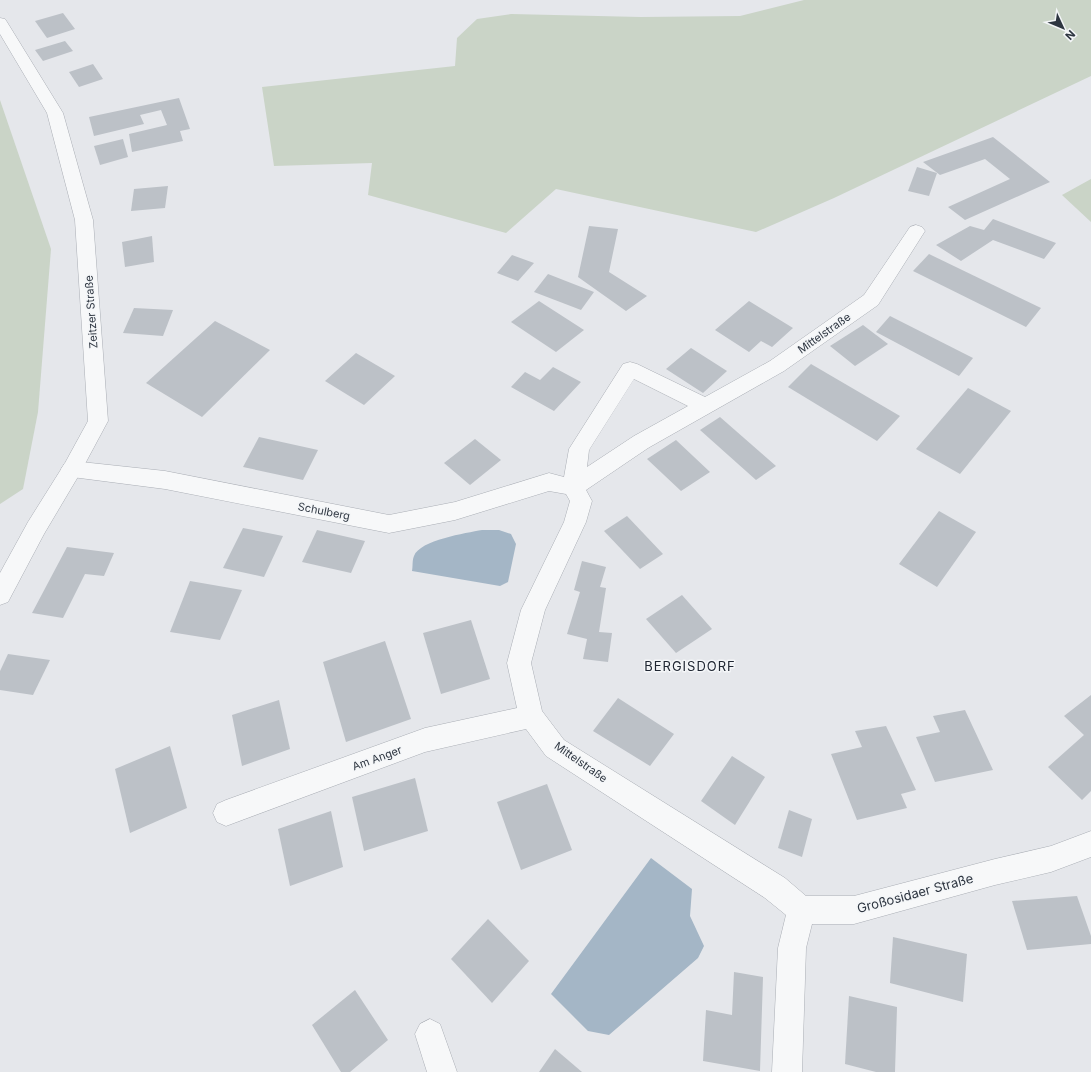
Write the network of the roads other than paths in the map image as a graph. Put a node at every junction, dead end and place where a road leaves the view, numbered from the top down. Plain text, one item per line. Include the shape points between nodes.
1 (0, 22) edge
2 (916, 231) dead end
3 (704, 405) junction
4 (72, 469) junction
5 (573, 487) junction
6 (0, 595) edge
7 (531, 716) junction
8 (226, 813) dead end
9 (1091, 844) edge
10 (801, 910) junction
11 (430, 1034) dead end
12 (442, 1072) edge
13 (787, 1072) edge

1 - 4 street, Zeitzer Straße via 55,113 84,220 98,421
2 - 3 street, Mittelstraße via 871,300 777,366
3 - 5 street, Mittelstraße via 641,442
3 - 5 street, Mittelstraße via 630,369 579,449
4 - 5 street, Schulberg via 185,484 389,524 455,511 549,482
4 - 6 street, Zeitzer Straße
5 - 7 street, Mittelstraße via 580,501 576,522 533,610 519,663
7 - 8 street, Am Anger via 425,740
7 - 10 street, Mittelstraße via 555,748 774,888
9 - 10 street, Großosidaer Straße via 1052,859 854,910
10 - 13 street via 792,948
11 - 12 street

